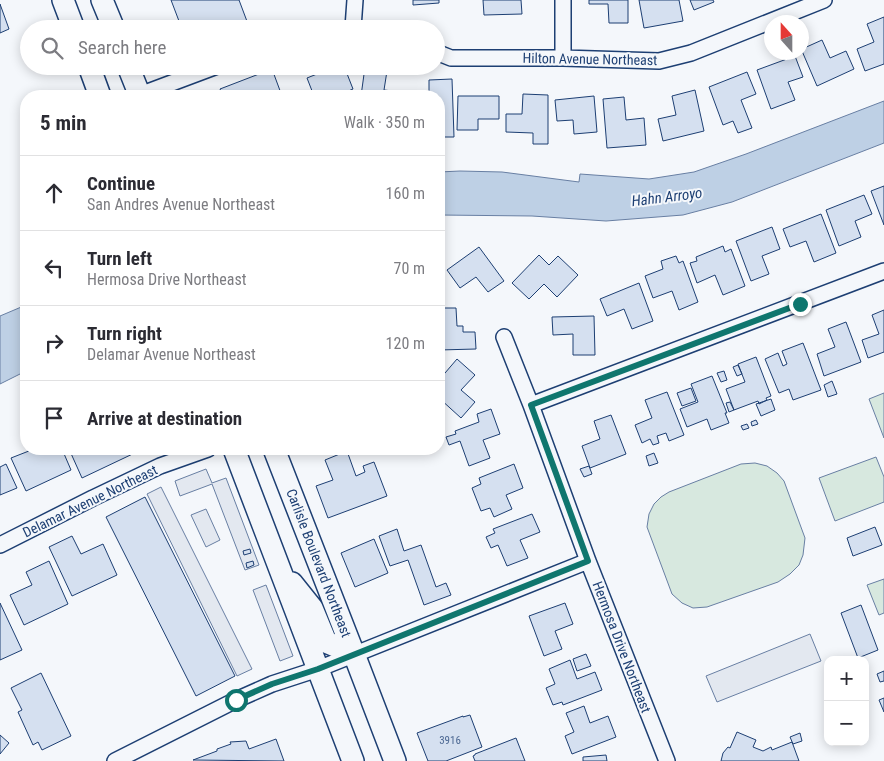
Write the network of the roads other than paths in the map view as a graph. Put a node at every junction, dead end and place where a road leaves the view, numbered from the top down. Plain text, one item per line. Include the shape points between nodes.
1 (64, 0) edge
2 (102, 0) edge
3 (355, 0) edge
4 (563, 0) edge
5 (824, 0) edge
6 (71, 20) edge
7 (110, 20) edge
8 (354, 20) edge
9 (445, 56) edge
10 (563, 58) junction
11 (92, 75) edge
12 (131, 75) edge
13 (194, 75) edge
14 (98, 90) edge
15 (137, 90) edge
16 (155, 90) edge
17 (884, 271) edge
18 (504, 337) dead end
19 (531, 405) junction
20 (191, 455) edge
21 (236, 455) edge
22 (276, 455) edge
23 (0, 545) edge
24 (588, 561) junction
25 (279, 568) junction
26 (354, 654) junction
27 (318, 669) junction
28 (115, 761) edge
29 (353, 761) edge
30 (395, 761) edge
31 (667, 761) edge

1 - 6 main road
2 - 7 main road
3 - 8 street
4 - 10 street
5 - 10 street, Hilton Avenue Northeast via 691,53 659,61
9 - 10 street, Hilton Avenue Northeast
11 - 14 main road
12 - 15 main road
13 - 16 street
17 - 19 street
18 - 19 street, Hermosa Drive Northeast
19 - 24 street, Hermosa Drive Northeast
20 - 23 street, Delamar Avenue Northeast via 160,466
21 - 25 main road
22 - 26 main road, Carlisle Boulevard Northeast
24 - 26 street
24 - 31 street, Hermosa Drive Northeast
25 - 26 main road via 312,608 326,642
25 - 27 main road
26 - 27 street
26 - 30 main road, Carlisle Boulevard Northeast
27 - 28 street via 242,697
27 - 29 main road

